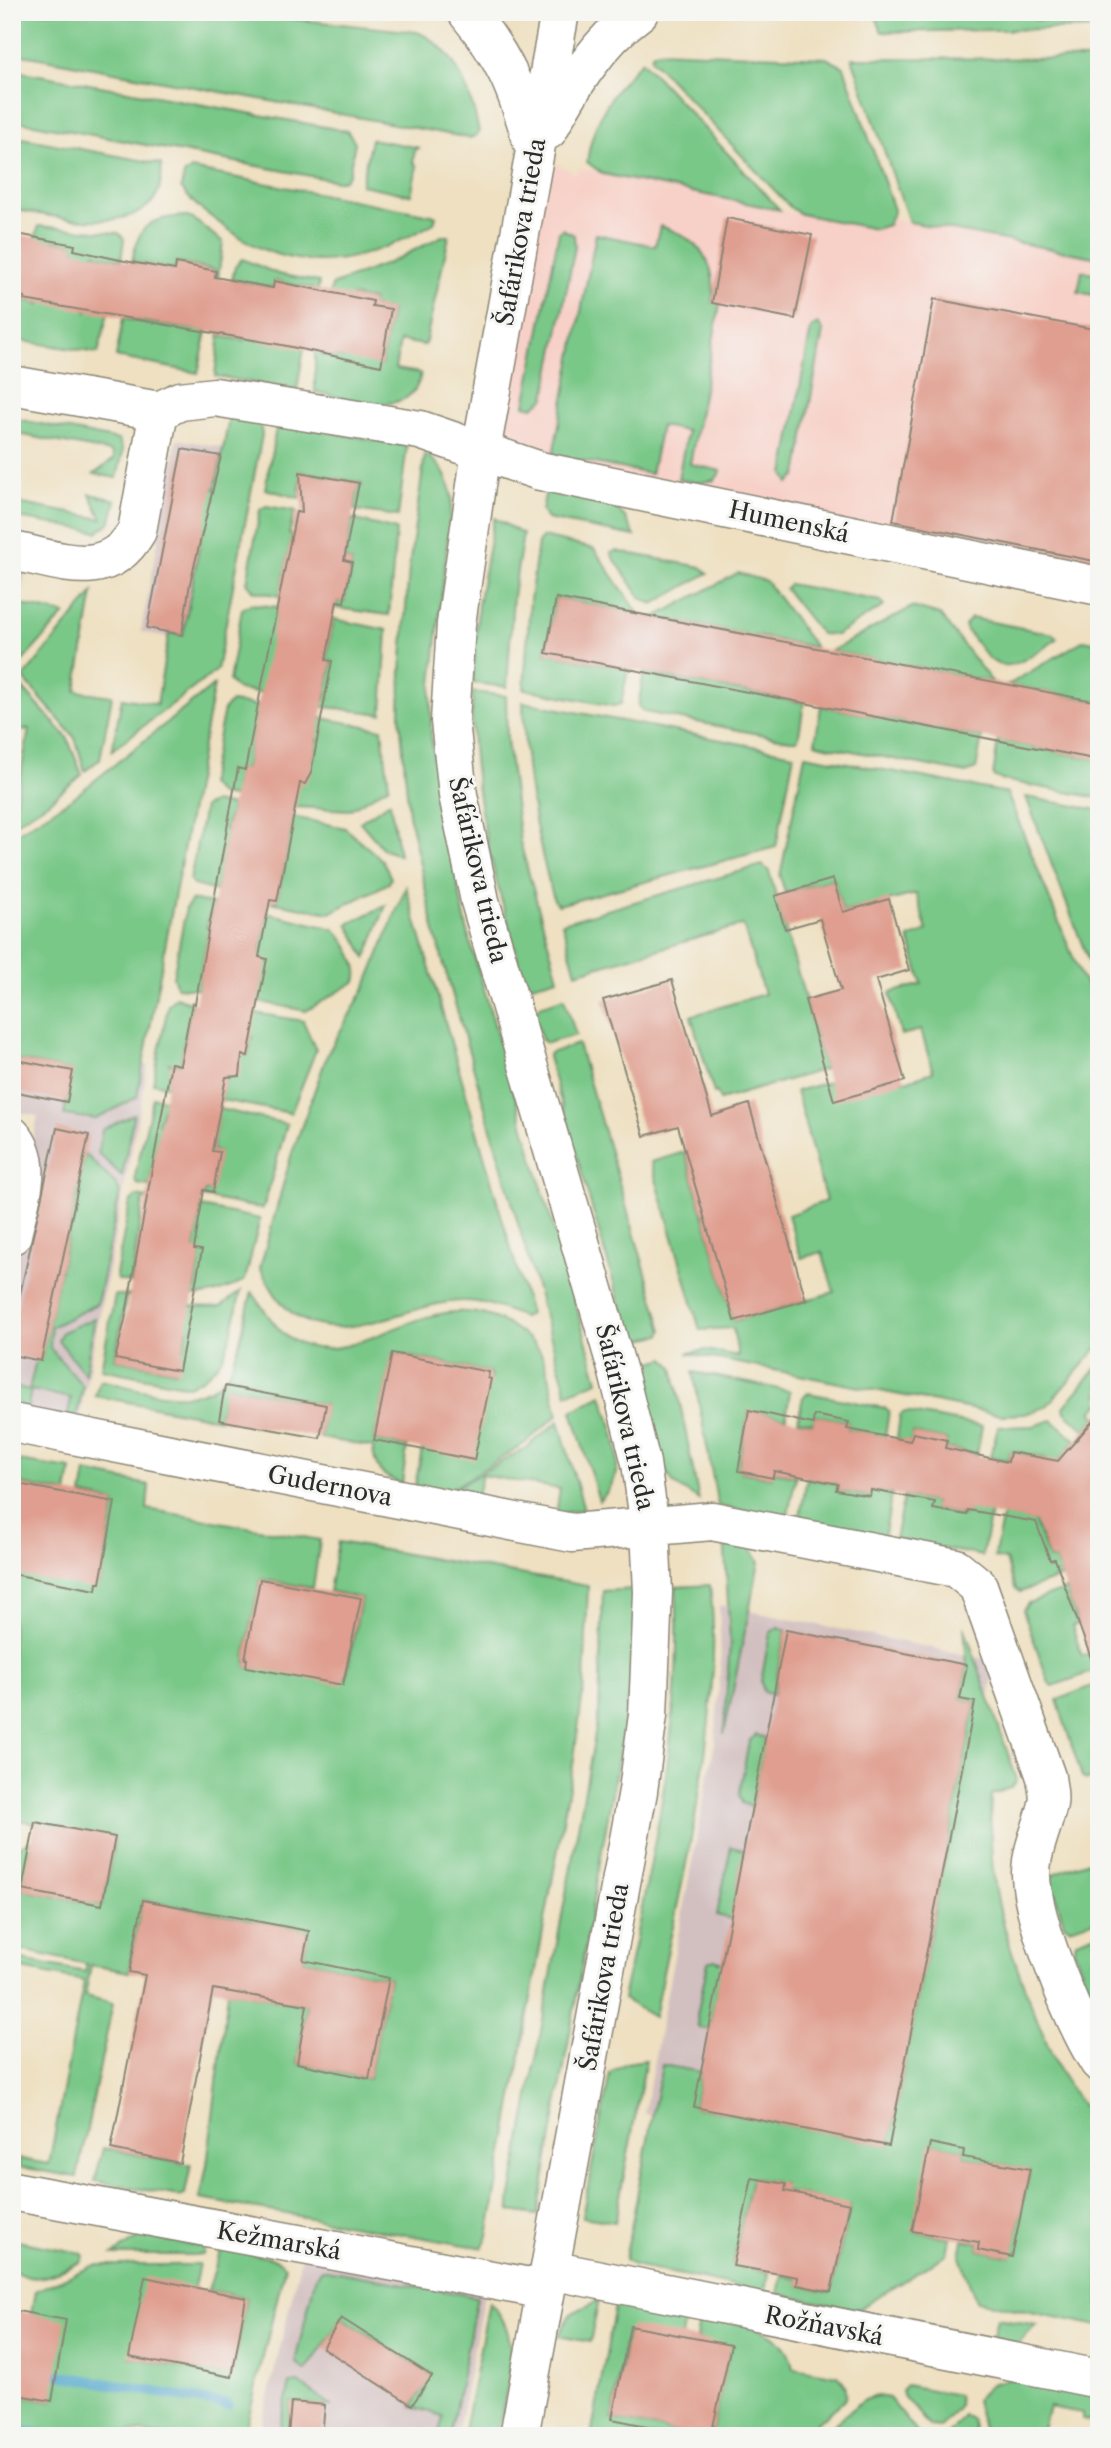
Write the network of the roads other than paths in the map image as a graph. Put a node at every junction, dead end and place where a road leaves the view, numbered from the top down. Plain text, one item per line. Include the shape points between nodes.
1 (467, 12) edge
2 (560, 12) edge
3 (639, 12) edge
4 (535, 153) junction
5 (12, 385) edge
6 (159, 411) junction
7 (481, 451) junction
8 (12, 551) edge
9 (1099, 586) edge
10 (12, 1136) edge
11 (12, 1235) edge
12 (12, 1423) edge
13 (650, 1528) junction
14 (1099, 2062) edge
15 (12, 2191) edge
16 (548, 2280) junction
17 (1099, 2379) edge
18 (519, 2436) edge

1 - 4 street via 504,62
2 - 4 street, Šafárikova trieda
3 - 4 street via 594,55
4 - 7 street, Šafárikova trieda
5 - 6 street
6 - 7 street via 189,399 232,398 420,430
6 - 8 street via 136,531 127,547 108,561 88,565
7 - 9 street, Humenská via 540,471
7 - 13 street, Šafárikova trieda via 453,656 450,721 458,795 480,901 618,1372 641,1463
10 - 11 street via 22,1147 27,1168
12 - 13 street, Gudernova via 572,1533
13 - 14 street, Gudernova via 712,1521 739,1525 944,1563 978,1586 1046,1777 1049,1802 1031,1869 1035,1908 1083,2036
13 - 16 street, Šafárikova trieda via 651,1652 639,1778
15 - 16 street, Kežmarská
16 - 17 street, Rožňavská
16 - 18 street, Šafárikova trieda

